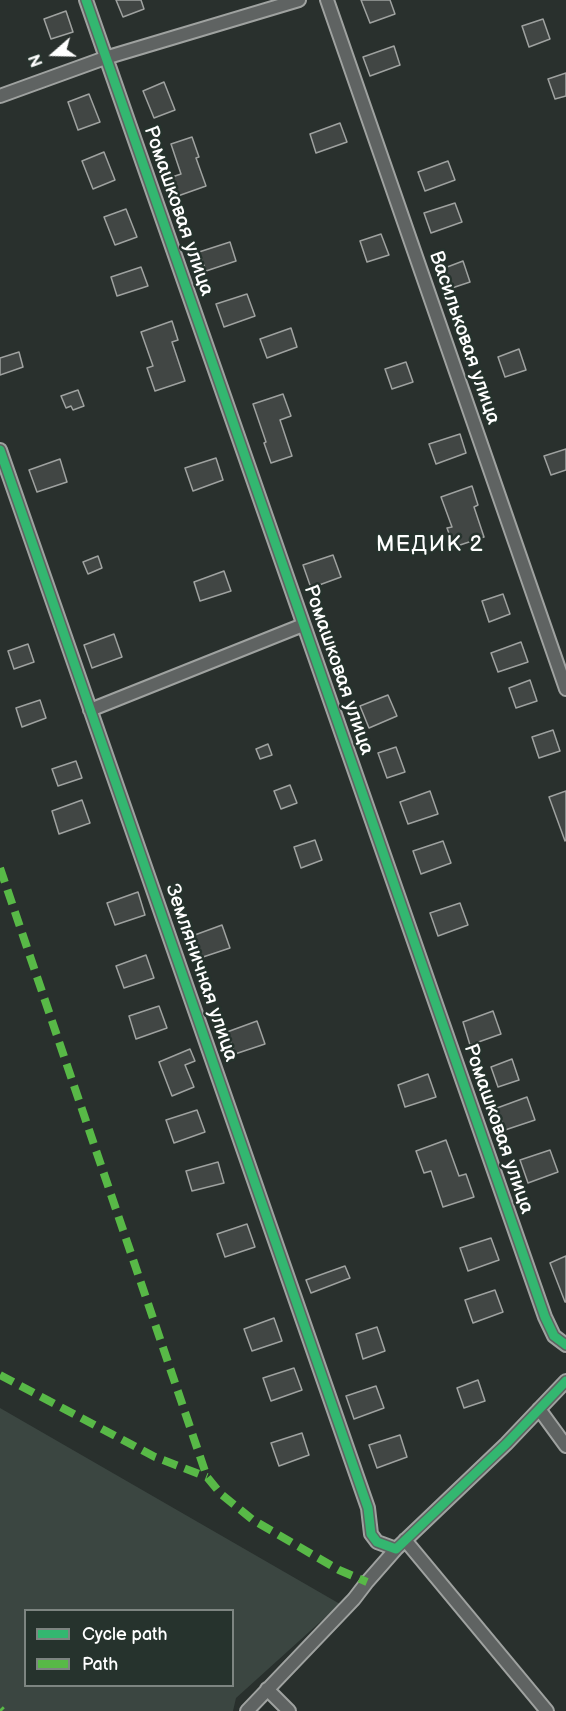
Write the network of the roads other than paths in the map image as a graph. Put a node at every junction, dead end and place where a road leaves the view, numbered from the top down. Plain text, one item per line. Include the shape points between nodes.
1 (86, 0) edge
2 (299, 0) edge
3 (327, 0) edge
4 (105, 58) junction
5 (0, 96) edge
6 (0, 450) edge
7 (303, 625) junction
8 (566, 688) edge
9 (90, 710) junction
10 (566, 1346) edge
11 (566, 1381) edge
12 (539, 1409) junction
13 (566, 1446) edge
14 (400, 1545) junction
15 (267, 1689) junction
16 (247, 1711) edge
17 (289, 1711) edge
18 (548, 1711) edge

1 - 4 street, Ромашковая улица
2 - 4 street
3 - 8 street, Васильковая улица
4 - 5 street
4 - 7 street, Ромашковая улица
6 - 9 street, Земляничная улица
7 - 9 street
7 - 10 street, Ромашковая улица via 545,1317 554,1336
9 - 14 street, Земляничная улица via 368,1508 371,1534 377,1542
11 - 12 street
12 - 13 street
12 - 14 street
14 - 15 street
14 - 18 street
15 - 16 street
15 - 17 street

